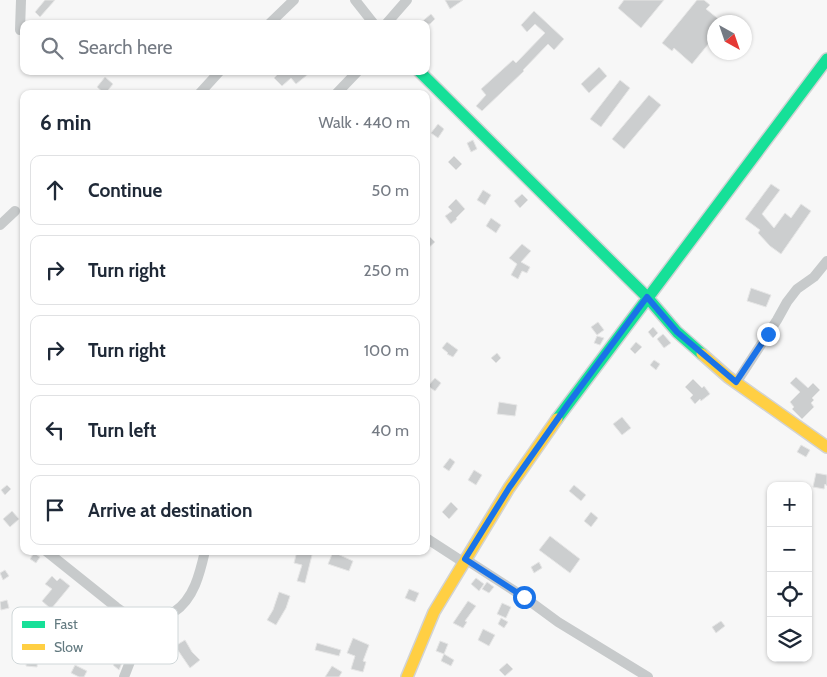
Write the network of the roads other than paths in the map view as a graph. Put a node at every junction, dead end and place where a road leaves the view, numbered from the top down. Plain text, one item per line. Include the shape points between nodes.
1 (21, 0) edge
2 (294, 0) edge
3 (355, 0) edge
4 (407, 0) edge
5 (20, 20) edge
6 (273, 20) edge
7 (371, 20) edge
8 (390, 20) edge
9 (827, 59) edge
10 (216, 75) edge
11 (354, 75) edge
12 (423, 75) edge
13 (203, 90) edge
14 (340, 90) edge
15 (15, 211) dead end
16 (0, 225) edge
17 (827, 261) edge
18 (647, 297) junction
19 (736, 382) junction
20 (827, 448) edge
21 (430, 540) edge
22 (51, 555) edge
23 (204, 555) edge
24 (464, 560) junction
25 (116, 607) edge
26 (178, 609) edge
27 (130, 664) edge
28 (124, 677) edge
29 (407, 677) edge
30 (648, 677) edge

1 - 5 street
2 - 6 street
3 - 7 street
4 - 8 street
9 - 18 street
10 - 13 street
11 - 14 street
12 - 18 street
15 - 16 street
17 - 19 street via 787,302
18 - 19 street via 677,332
18 - 24 street via 509,488
19 - 20 street
21 - 24 street
22 - 25 street
23 - 26 street via 188,598
24 - 29 street via 434,612
24 - 30 street
27 - 28 street

